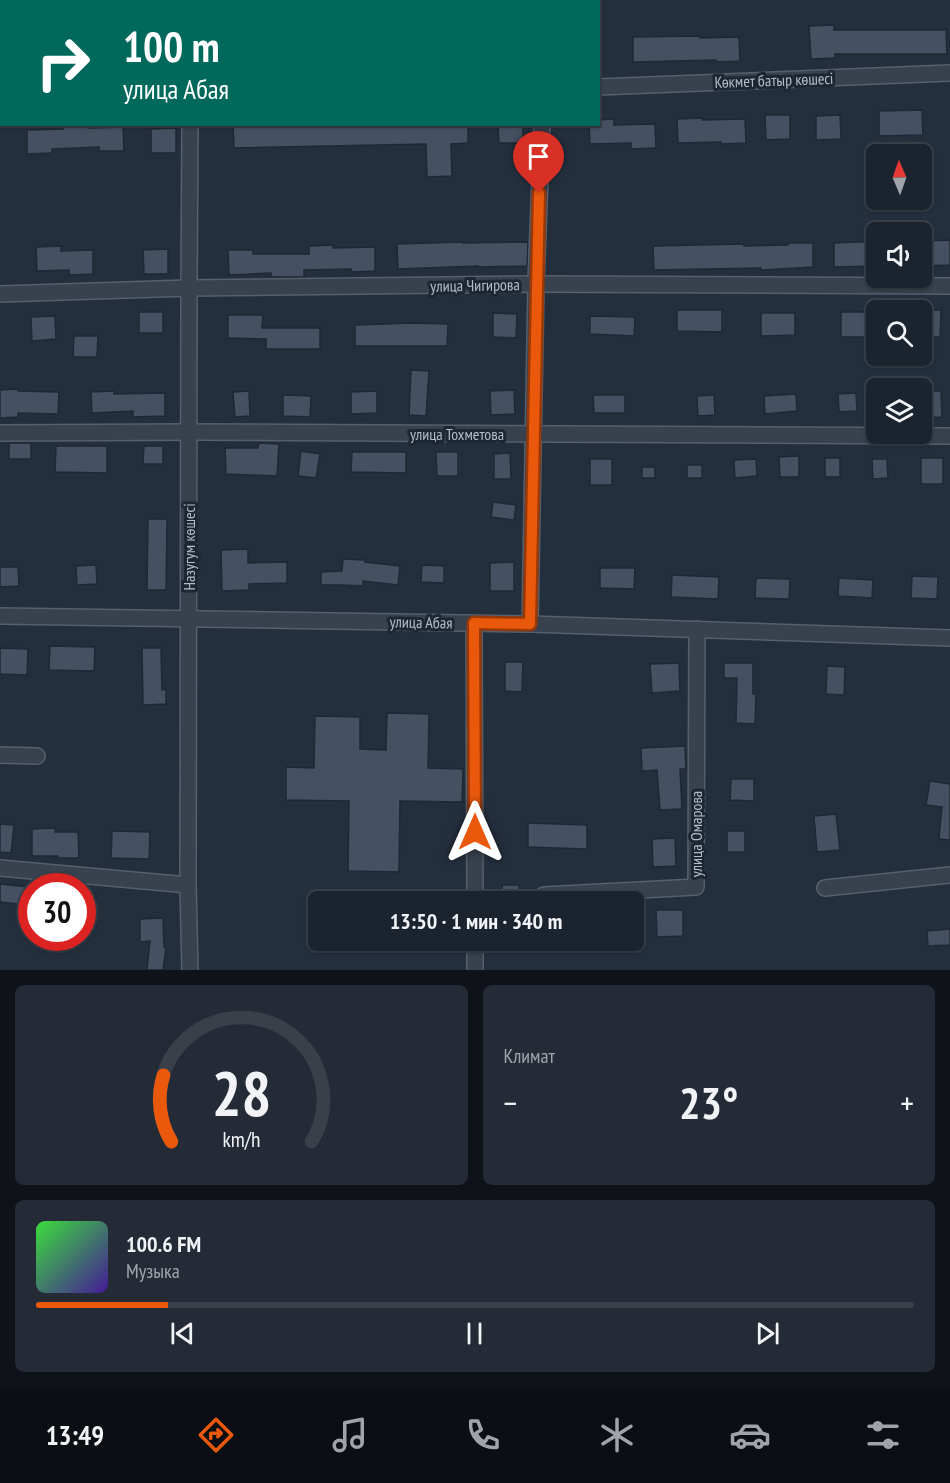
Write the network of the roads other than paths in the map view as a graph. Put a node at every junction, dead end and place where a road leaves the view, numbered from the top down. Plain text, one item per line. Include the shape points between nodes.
1 (950, 73) edge
2 (600, 87) edge
3 (190, 126) edge
4 (542, 126) edge
5 (536, 284) junction
6 (950, 286) edge
7 (189, 288) junction
8 (0, 294) edge
9 (189, 432) junction
10 (0, 433) edge
11 (533, 435) junction
12 (950, 436) edge
13 (0, 616) edge
14 (189, 620) junction
15 (474, 623) junction
16 (530, 624) junction
17 (697, 629) junction
18 (950, 638) edge
19 (0, 755) edge
20 (36, 756) dead end
21 (0, 868) edge
22 (950, 875) edge
23 (188, 885) junction
24 (825, 888) dead end
25 (475, 891) edge
26 (620, 891) edge
27 (475, 951) edge
28 (190, 970) edge
29 (475, 970) edge

1 - 2 street, Көкмет батыр көшесі
3 - 7 street, Назугум көшесі
4 - 5 street
5 - 6 street, улица Чигирова
5 - 7 street, улица Чигирова
5 - 11 street
7 - 8 street, улица Чигирова
7 - 9 street, Назугум көшесі
9 - 10 street, улица Тохметова
9 - 11 street, улица Тохметова
9 - 14 street, Назугум көшесі
11 - 12 street, улица Тохметова
11 - 16 street
13 - 14 street, улица Абая
14 - 15 street, улица Абая
14 - 23 street, Назугум көшесі
15 - 16 street, улица Абая
15 - 25 street
16 - 17 street, улица Абая
17 - 18 street, улица Абая
17 - 26 street, улица Омарова via 696,887
19 - 20 street
21 - 23 street
22 - 24 street
23 - 28 street, Назугум көшесі
27 - 29 street

